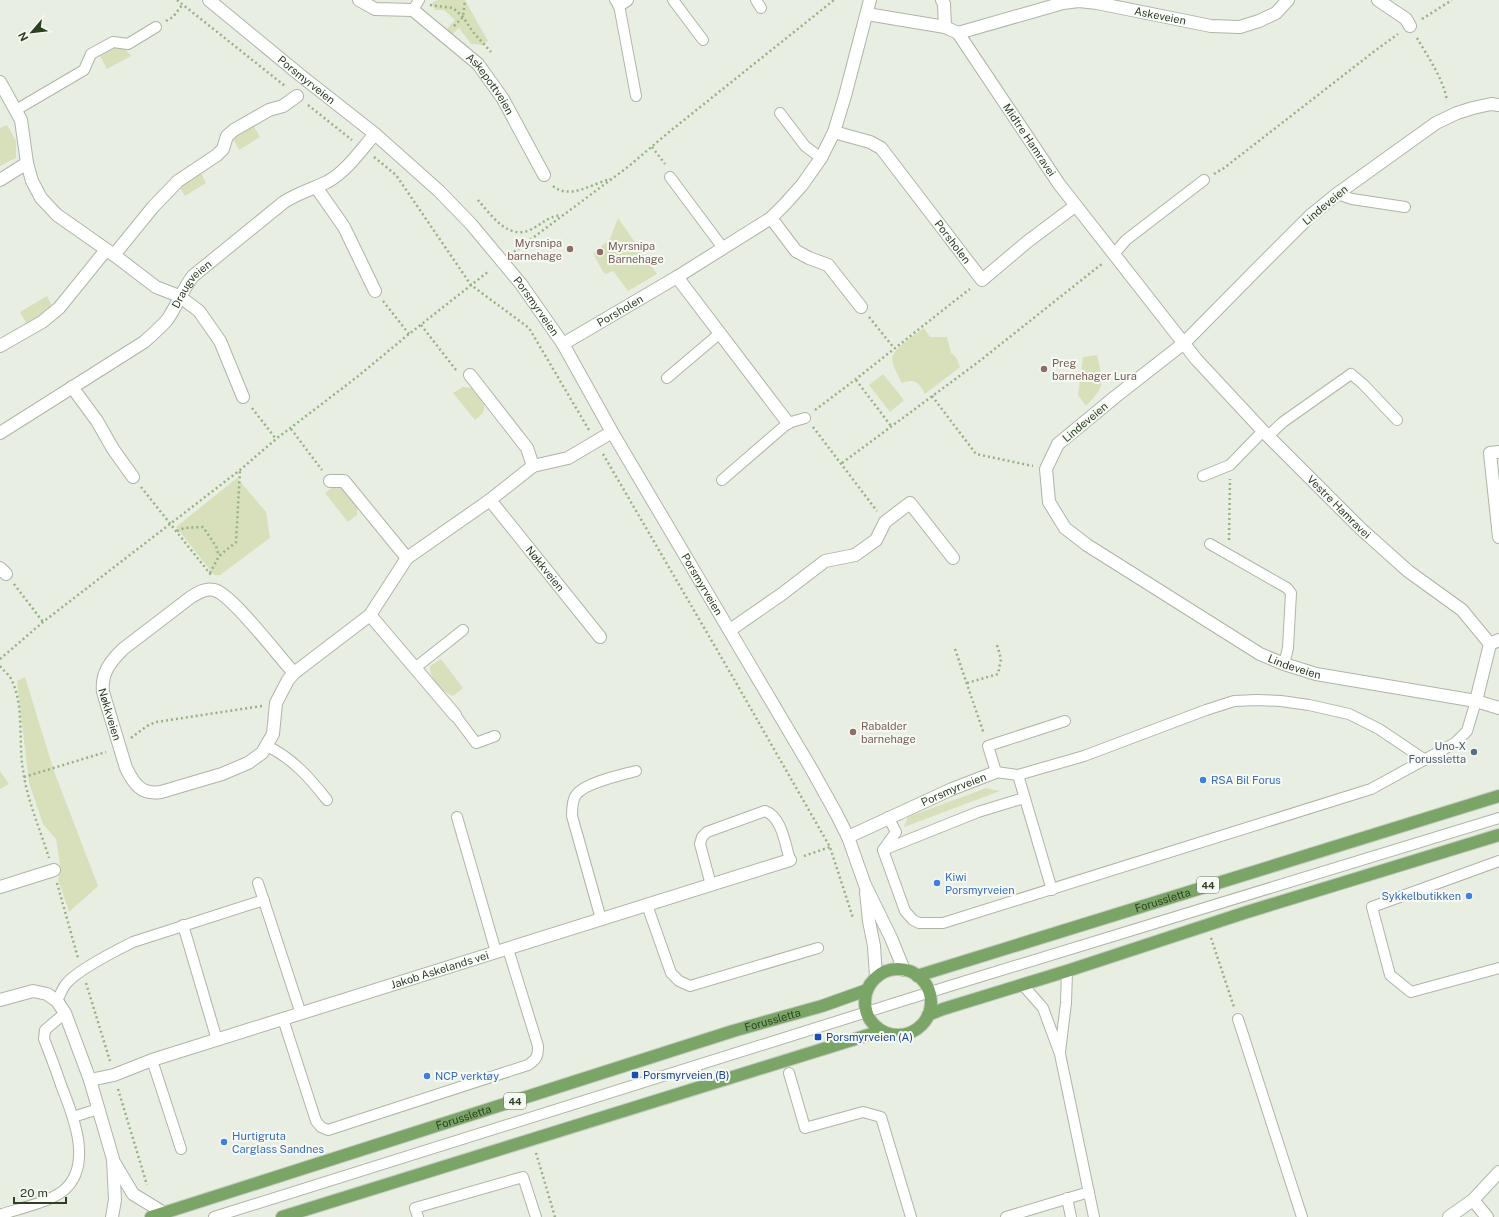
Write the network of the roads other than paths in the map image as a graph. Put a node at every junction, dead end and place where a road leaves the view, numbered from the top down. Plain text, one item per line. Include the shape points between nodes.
1 (209, 0) edge
2 (359, 0) edge
3 (673, 0) edge
4 (870, 0) edge
5 (942, 0) edge
6 (1288, 0) edge
7 (1378, 0) edge
8 (621, 2) edge
9 (419, 5) edge
10 (867, 14) junction
11 (1410, 26) road end
12 (156, 27) road end
13 (945, 27) junction
14 (958, 33) junction
15 (703, 40) dead end
16 (0, 82) edge
17 (297, 96) dead end
18 (636, 96) dead end
19 (1499, 105) edge
20 (16, 110) junction
21 (780, 113) dead end
22 (834, 132) junction
23 (375, 134) junction
24 (821, 158) junction
25 (27, 163) junction
26 (544, 175) road end
27 (670, 177) road end
28 (0, 180) edge
29 (1204, 180) road end
30 (316, 187) junction
31 (1336, 194) junction
32 (1075, 206) junction
33 (1405, 207) dead end
34 (770, 218) junction
35 (723, 248) junction
36 (110, 252) junction
37 (1114, 254) junction
38 (677, 277) junction
39 (376, 291) road end
40 (179, 296) junction
41 (861, 308) road end
42 (720, 334) junction
43 (1184, 343) junction
44 (563, 344) junction
45 (0, 346) edge
46 (464, 374) road end
47 (667, 378) dead end
48 (72, 388) junction
49 (243, 397) road end
50 (805, 418) road end
51 (1398, 420) dead end
52 (788, 423) junction
53 (612, 432) junction
54 (0, 433) edge
55 (1266, 433) junction
56 (1499, 452) edge
57 (533, 466) junction
58 (1203, 476) dead end
59 (133, 477) road end
60 (722, 480) dead end
61 (330, 481) road end
62 (490, 500) junction
63 (1499, 537) edge
64 (1210, 544) dead end
65 (406, 558) junction
66 (954, 558) dead end
67 (370, 615) junction
68 (463, 630) dead end
69 (730, 630) junction
70 (600, 637) dead end
71 (1495, 642) edge
72 (1284, 664) junction
73 (415, 668) junction
74 (294, 673) junction
75 (1476, 700) junction
76 (1499, 708) edge
77 (455, 715) joint
78 (1065, 721) dead end
79 (495, 736) dead end
80 (267, 746) junction
81 (1425, 760) junction
82 (636, 771) dead end
83 (996, 772) junction
84 (1018, 775) junction
85 (1499, 796) edge
86 (1024, 798) junction
87 (327, 800) dead end
88 (457, 817) dead end
89 (888, 817) junction
90 (1499, 818) edge
91 (1499, 835) edge
92 (848, 837) junction
93 (883, 850) junction
94 (790, 860) joint
95 (1499, 861) edge
96 (54, 870) road end
97 (258, 883) dead end
98 (711, 885) junction
99 (865, 885) junction
100 (0, 887) edge
101 (1052, 890) junction
102 (264, 900) junction
103 (647, 905) junction
104 (601, 919) junction
105 (183, 925) junction
106 (818, 948) dead end
107 (502, 950) junction
108 (1499, 968) edge
109 (904, 970) junction
110 (1067, 971) junction
111 (917, 976) junction
112 (876, 977) junction
113 (1022, 984) junction
114 (867, 990) junction
115 (929, 993) junction
116 (0, 1000) edge
117 (57, 1001) junction
118 (65, 1013) junction
119 (866, 1013) junction
120 (301, 1014) junction
121 (928, 1015) junction
122 (283, 1019) junction
123 (1238, 1019) road end
124 (881, 1031) junction
125 (217, 1040) junction
126 (1060, 1054) junction
127 (152, 1060) junction
128 (789, 1073) dead end
129 (90, 1080) junction
130 (98, 1109) junction
131 (73, 1117) junction
132 (181, 1149) dead end
133 (113, 1159) junction
134 (1499, 1172) edge
135 (1089, 1192) junction
136 (1067, 1198) junction
137 (1473, 1200) junction
138 (164, 1213) junction
139 (2, 1214) dead end
140 (286, 1216) edge
141 (112, 1217) edge
142 (151, 1217) edge
143 (214, 1217) edge
144 (418, 1217) edge
145 (536, 1217) edge
146 (912, 1217) edge
147 (1006, 1217) edge
148 (1071, 1217) edge
149 (1094, 1217) edge
150 (1302, 1217) edge
151 (1450, 1217) edge
152 (1487, 1217) edge

1 - 23 street, Porsmyrveien
2 - 9 street via 375,9
3 - 15 lane
4 - 10 street, Porsholen
5 - 13 street
6 - 14 street, Askeveien via 1276,13 1240,27 1211,26 1080,1 1063,3
7 - 11 street via 1406,19
8 - 18 lane
9 - 26 street, Askepottveien via 478,64 503,99
10 - 13 street
10 - 22 street, Porsholen
12 - 20 lane via 128,44 113,42 91,54 84,70
13 - 14 street
14 - 32 street, Midtre Hamravei
16 - 20 street
17 - 36 street via 283,106 269,110 234,130 227,136 223,149 217,155 178,181
19 - 31 street, Lindeveien via 1473,108 1436,123
20 - 25 street via 21,120
21 - 24 lane via 805,146
22 - 24 street, Porsholen
22 - 32 street, Porsholen via 870,142 881,148 982,280 1026,242
23 - 30 street, Draugveien via 346,168 328,182
23 - 44 street, Porsmyrveien via 439,191 471,224 521,284
24 - 34 street, Porsholen via 802,185
25 - 28 street
25 - 36 street via 41,198 57,215
27 - 35 lane
29 - 37 lane via 1126,240
30 - 39 street via 344,227
30 - 40 street, Draugveien via 295,194 284,202 193,276
31 - 33 lane
31 - 43 street, Lindeveien via 1299,227
32 - 37 street, Midtre Hamravei
34 - 35 street, Porsholen
34 - 41 street via 796,251 828,265
35 - 38 street, Porsholen
36 - 40 street via 156,288
36 - 45 street via 52,315
37 - 43 street, Midtre Hamravei
38 - 42 street
38 - 44 street, Porsholen
40 - 48 street, Draugveien via 168,318 158,330 144,342
40 - 49 street via 199,311 220,341
42 - 47 lane
42 - 52 street
43 - 55 street, Vestre Hamravei
43 - 72 street, Lindeveien via 1058,444 1046,469 1049,502 1065,528 1087,545 1260,654
44 - 53 street, Porsmyrveien
46 - 57 street via 527,448
48 - 54 street, Draugveien
48 - 59 street
50 - 52 lane
51 - 55 lane via 1351,374
52 - 60 lane
53 - 57 street, Nøkkveien via 568,458
53 - 69 street, Porsmyrveien
55 - 58 lane via 1230,464
55 - 71 street, Vestre Hamravei via 1360,528 1408,571 1462,610
56 - 63 street via 1490,453
57 - 62 street, Nøkkveien
61 - 65 street via 344,481
62 - 65 street, Nøkkveien
62 - 70 street, Nøkkveien
64 - 72 lane via 1287,588 1291,593 1288,648
65 - 67 street, Nøkkveien
66 - 69 street via 910,503 885,522 876,540 855,555 824,562
67 - 73 street
67 - 74 street, Nøkkveien
68 - 73 lane
69 - 92 street, Porsmyrveien
71 - 75 street
72 - 75 street, Lindeveien via 1316,674
73 - 77 street
74 - 80 street, Nøkkveien via 276,703 272,734
74 - 80 street, Nøkkveien via 236,605 224,594 207,590 191,597 123,649 109,666 102,682 126,768 137,786 152,794 237,768 256,758
75 - 76 street, Lindeveien
75 - 81 lane via 1467,732 1455,744
77 - 79 lane via 476,743
78 - 83 lane via 988,746
80 - 87 lane via 296,765 313,781
81 - 84 lane via 1379,729 1349,714 1309,705 1257,700 1234,701 1084,756
81 - 101 lane via 1371,789
82 - 104 lane via 584,787 575,795 573,802 572,816
83 - 84 lane
83 - 89 street, Porsmyrveien
84 - 86 lane
85 - 111 main road, Forussletta / 44
86 - 93 lane via 978,812
86 - 101 lane
88 - 107 lane
89 - 92 street, Porsmyrveien
89 - 93 lane via 896,832
90 - 115 lane
91 - 110 main road via 1247,912
92 - 99 street, Porsmyrveien
93 - 101 lane via 905,911 919,923 943,923
94 - 98 street, Jakob Askelands vei
94 - 98 lane via 778,822 772,813 765,810 707,832 702,837 700,844
95 - 108 lane via 1372,907 1390,974 1411,992
96 - 100 street
97 - 102 lane
98 - 103 street, Jakob Askelands vei
99 - 109 street, Porsmyrveien
99 - 112 street, Porsmyrveien
102 - 105 lane
102 - 120 lane
103 - 104 street, Jakob Askelands vei
103 - 106 lane via 671,973 679,981 690,986
104 - 107 street, Jakob Askelands vei
105 - 117 lane via 133,942 82,971 67,983
105 - 125 lane
107 - 120 street, Jakob Askelands vei
107 - 122 lane via 538,1046 535,1060 528,1065 328,1130 316,1121
109 - 111 main road
109 - 112 main road via 890,970
110 - 113 main road
110 - 126 lane
111 - 115 main road via 925,983
112 - 114 main road
113 - 121 main road
113 - 126 lane via 1043,1008
114 - 119 main road
114 - 138 main road, Forussletta / 44
115 - 119 lane
115 - 121 main road via 931,1004
116 - 117 street via 33,991 47,994
117 - 118 street
118 - 129 street
118 - 131 lane via 45,1030 44,1039
119 - 124 main road
119 - 143 lane
120 - 122 street, Jakob Askelands vei
121 - 124 main road via 920,1027 908,1034 894,1035
122 - 125 street, Jakob Askelands vei
123 - 150 lane
124 - 140 main road
125 - 127 street, Jakob Askelands vei
126 - 135 lane
127 - 129 street, Jakob Askelands vei via 114,1075
127 - 132 lane
128 - 146 lane via 805,1128 863,1112 880,1117
129 - 130 street
130 - 131 lane
130 - 133 street
131 - 139 lane via 79,1146 78,1166 72,1182 62,1192 50,1198
133 - 138 street via 133,1194
133 - 141 street via 115,1200
134 - 137 street
135 - 136 lane
135 - 149 lane
136 - 147 lane
136 - 148 lane
137 - 151 street
137 - 152 street
138 - 142 main road, Forussletta / 44
144 - 145 lane via 415,1208 523,1177

